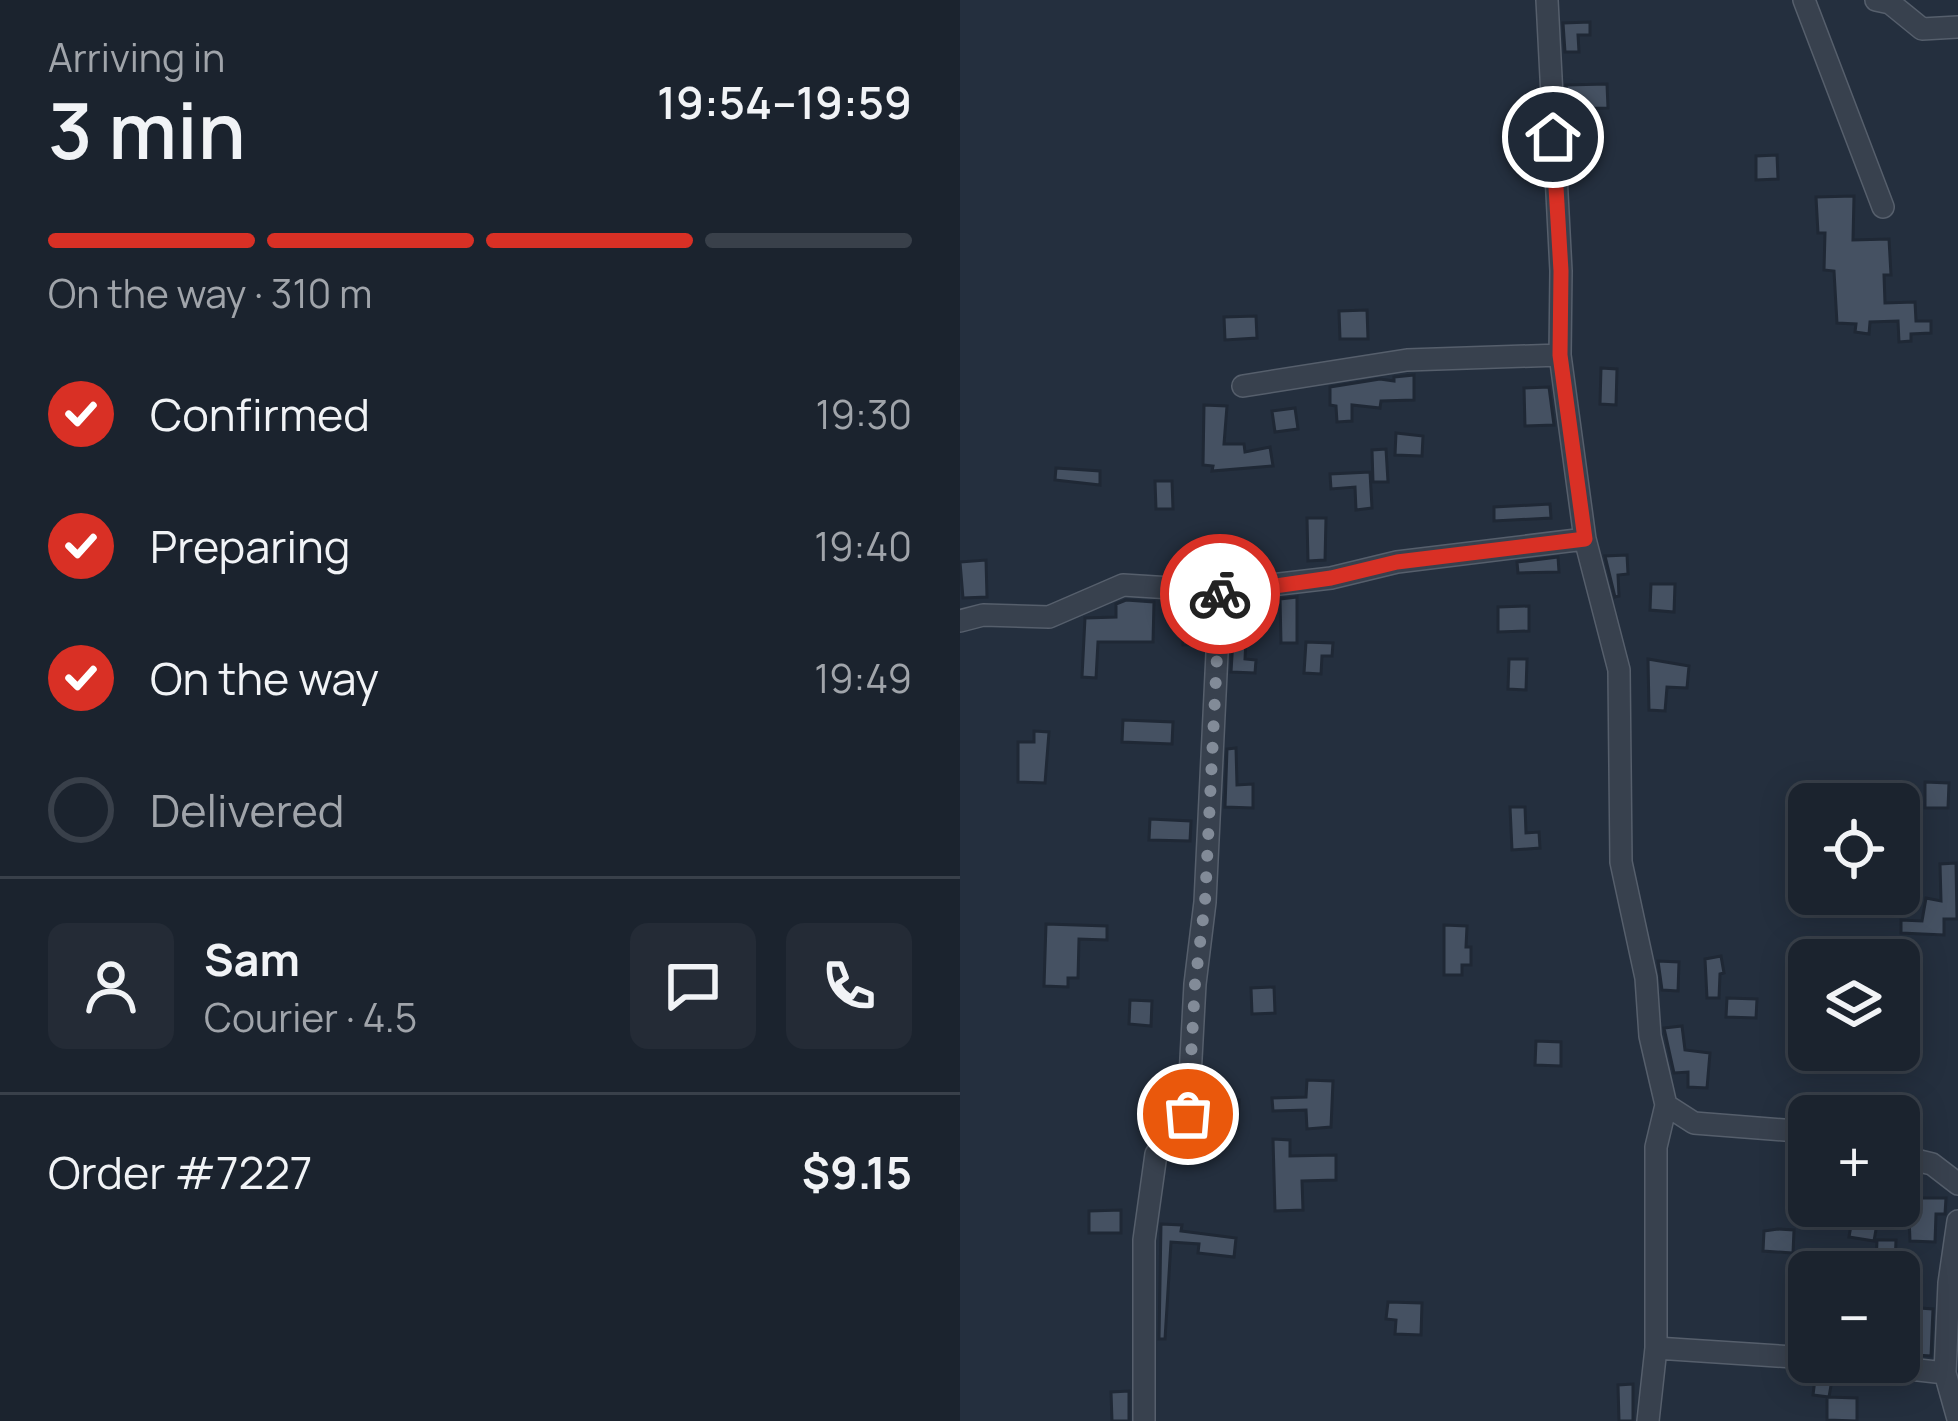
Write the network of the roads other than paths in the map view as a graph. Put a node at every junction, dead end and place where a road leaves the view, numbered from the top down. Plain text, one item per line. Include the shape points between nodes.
1 (1546, 0) edge
2 (1804, 0) edge
3 (1876, 0) edge
4 (1958, 27) edge
5 (1883, 207) dead end
6 (1560, 355) junction
7 (1243, 386) dead end
8 (1585, 539) junction
9 (1220, 591) junction
10 (960, 621) edge
11 (1666, 1105) junction
12 (1788, 1130) edge
13 (1920, 1161) edge
14 (1958, 1184) edge
15 (1958, 1221) edge
16 (1656, 1348) junction
17 (1788, 1357) edge
18 (1920, 1370) edge
19 (1945, 1373) junction
20 (1958, 1419) edge
21 (1144, 1421) edge
22 (1648, 1421) edge

1 - 6 street
2 - 5 street
3 - 4 street via 1922,29
6 - 7 street via 1407,360
6 - 8 street
8 - 9 street
8 - 11 street via 1619,670 1621,862
9 - 10 street via 1124,585 1048,617
9 - 21 street via 1188,1114 1156,1154 1144,1240
11 - 12 street via 1694,1123
11 - 16 street via 1656,1147
13 - 14 street
15 - 19 street
16 - 17 street
16 - 22 street
18 - 19 street
19 - 20 street

